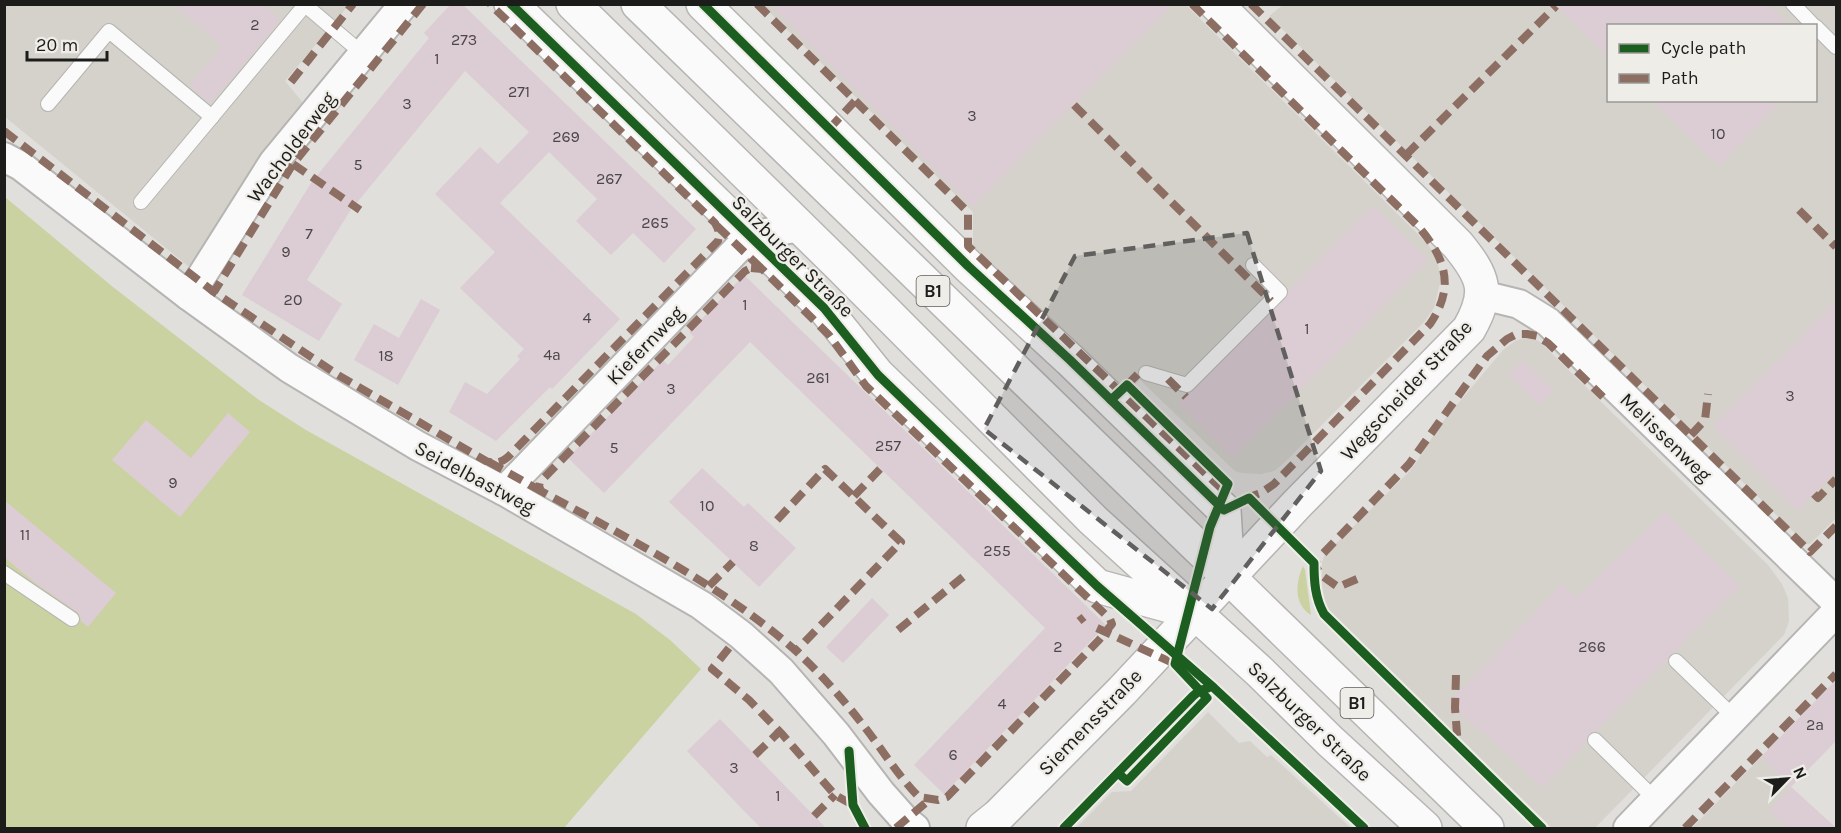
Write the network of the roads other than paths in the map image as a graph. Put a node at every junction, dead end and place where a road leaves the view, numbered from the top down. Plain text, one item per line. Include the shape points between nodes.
1 (404, 4) edge
2 (511, 4) edge
3 (573, 4) edge
4 (638, 4) edge
5 (703, 4) edge
6 (1216, 4) edge
7 (1793, 4) edge
8 (1813, 24) edge
9 (1817, 28) edge
10 (1836, 47) edge
11 (363, 54) junction
12 (48, 104) dead end
13 (212, 117) junction
14 (4, 157) edge
15 (141, 202) dead end
16 (800, 227) junction
17 (750, 236) junction
18 (1253, 265) dead end
19 (1482, 295) junction
20 (189, 296) junction
21 (1146, 372) dead end
22 (504, 491) junction
23 (4, 573) edge
24 (1228, 578) junction
25 (1836, 602) edge
26 (1836, 612) edge
27 (1195, 613) junction
28 (72, 619) dead end
29 (1676, 661) dead end
30 (1735, 718) junction
31 (1595, 740) dead end
32 (1656, 800) junction
33 (915, 828) edge
34 (983, 828) edge
35 (1425, 828) edge
36 (1487, 828) edge
37 (1628, 828) edge

1 - 11 street, Wacholderweg
2 - 17 main road, Salzburger Straße
3 - 16 main road, Salzburger Straße / B1
4 - 24 main road, B1
5 - 24 main road via 968,266 1224,510
6 - 19 main road via 1458,245 1475,266
7 - 8 lane
9 - 10 lane
11 - 13 lane via 305,5
11 - 20 street, Wacholderweg via 273,163
12 - 13 lane via 109,31
13 - 15 lane
14 - 20 street, Seidelbastweg via 21,166
16 - 17 street
16 - 27 main road, Salzburger Straße / B1 via 1094,520
17 - 22 street, Kiefernweg
17 - 27 main road, Salzburger Straße via 824,308 878,375 1097,586
18 - 21 lane via 1280,292 1263,310 1187,386
19 - 24 main road, Wegscheider Straße via 1480,310 1469,329
19 - 25 street, Melissenweg via 1519,304 1548,322
20 - 22 street, Seidelbastweg via 347,405
22 - 33 street, Seidelbastweg via 657,578 741,635 781,671 881,794
23 - 28 lane
24 - 27 main road, Wegscheider Straße
24 - 36 main road, B1
26 - 30 street
27 - 34 main road, Siemensstraße
27 - 35 main road, Salzburger Straße / B1
29 - 30 lane
30 - 32 street
31 - 32 lane
32 - 37 street

